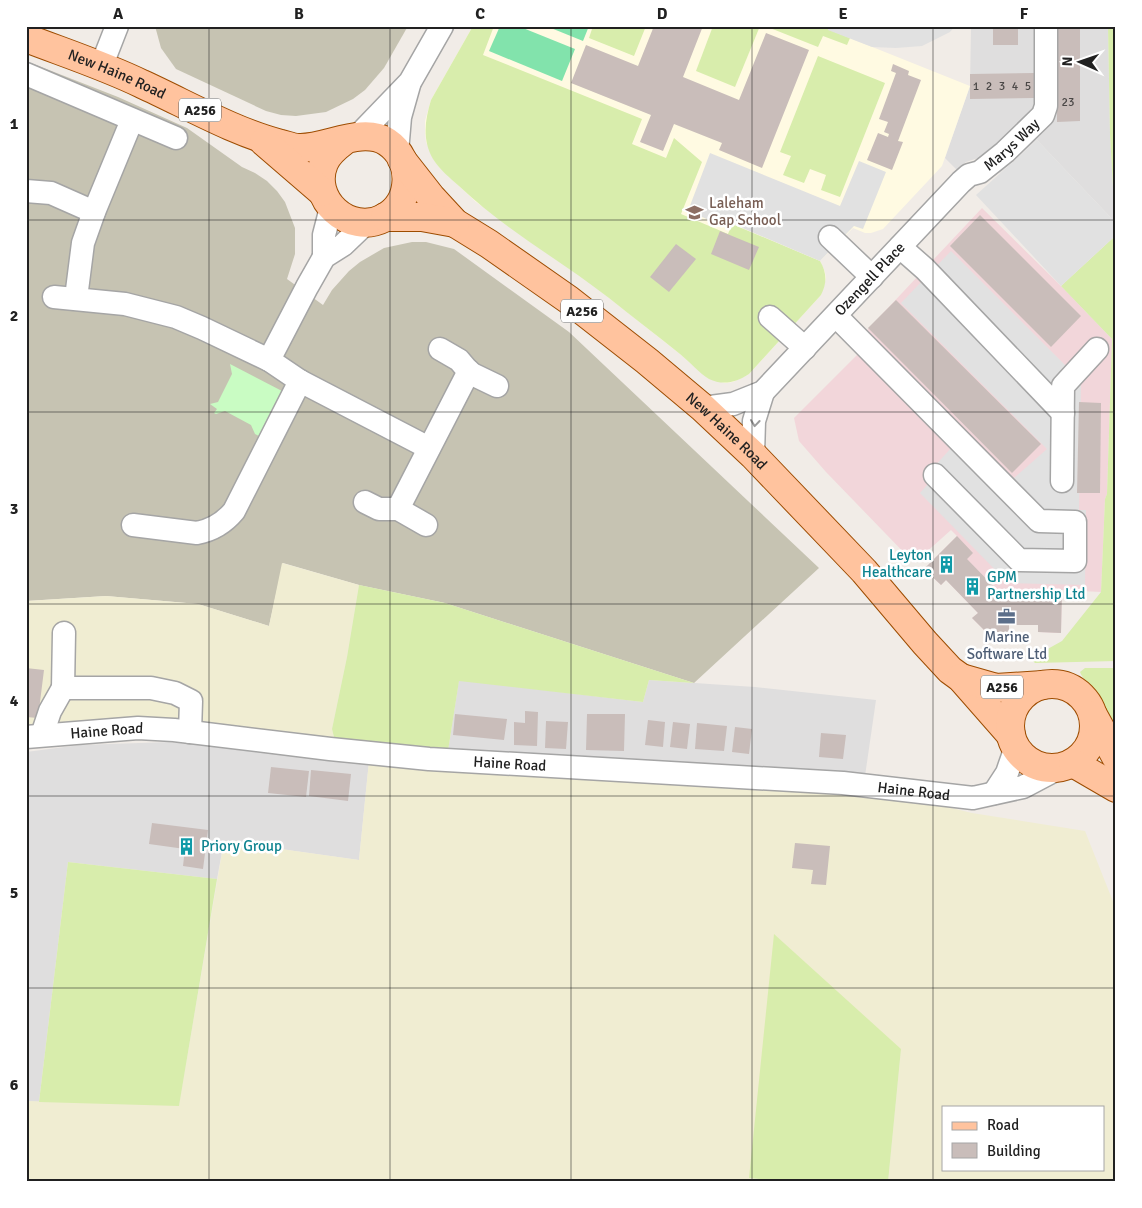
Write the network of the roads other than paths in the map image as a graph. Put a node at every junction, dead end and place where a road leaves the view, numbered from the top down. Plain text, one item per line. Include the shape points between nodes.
1 (117, 26) edge
2 (442, 26) edge
3 (1046, 26) edge
4 (26, 38) edge
5 (101, 67) junction
6 (26, 74) edge
7 (410, 82) junction
8 (132, 120) junction
9 (176, 138) dead end
10 (260, 138) junction
11 (351, 138) junction
12 (400, 156) junction
13 (980, 172) joint
14 (26, 190) edge
15 (327, 200) junction
16 (94, 212) junction
17 (375, 220) junction
18 (455, 224) junction
19 (833, 241) dead end
20 (900, 247) junction
21 (324, 257) junction
22 (872, 277) junction
23 (54, 296) dead end
24 (76, 298) junction
25 (836, 316) junction
26 (770, 317) dead end
27 (804, 348) junction
28 (440, 349) dead end
29 (1097, 349) dead end
30 (269, 360) junction
31 (469, 371) junction
32 (300, 381) junction
33 (497, 386) dead end
34 (763, 392) junction
35 (703, 408) junction
36 (1063, 413) junction
37 (429, 448) junction
38 (753, 455) junction
39 (935, 475) dead end
40 (1062, 481) dead end
41 (365, 502) dead end
42 (398, 509) junction
43 (133, 525) dead end
44 (426, 525) dead end
45 (64, 633) dead end
46 (961, 678) junction
47 (1044, 685) junction
48 (63, 688) junction
49 (1093, 715) junction
50 (190, 732) junction
51 (34, 736) edge
52 (1014, 741) junction
53 (1116, 756) edge
54 (1066, 766) junction
55 (1116, 788) edge
56 (994, 793) junction

1 - 5 street
2 - 7 street
3 - 13 street, Marys Way via 1046,106 1043,116
4 - 5 main road, New Haine Road / A256
5 - 10 main road, New Haine Road / A256
6 - 8 street
7 - 11 street
7 - 12 street via 400,117
8 - 9 street
8 - 16 street
10 - 11 main road, New Haine Road / A256 via 299,148
10 - 15 main road, New Haine Road / A256
11 - 12 main road, New Haine Road via 373,136 386,142
11 - 15 main road via 332,150 324,162 320,177
12 - 17 main road via 407,172 403,198 395,209
12 - 18 main road, New Haine Road / A256
13 - 20 street, Ozengell Place via 961,182
14 - 16 street via 51,193
15 - 17 main road, New Haine Road via 341,216 352,221
15 - 21 street
16 - 24 street via 83,243
17 - 18 main road, New Haine Road / A256 via 422,217
17 - 21 street
18 - 35 main road, New Haine Road / A256 via 569,300
19 - 22 street
20 - 22 street, Ozengell Place
20 - 36 street
21 - 30 street
22 - 25 street, Ozengell Place
23 - 24 street
24 - 30 street via 125,304 176,317
25 - 27 street, Ozengell Place
25 - 39 street via 1039,521 1075,522 1075,561 1019,560
26 - 27 street
27 - 34 street, Ozengell Place
28 - 31 street via 459,360
29 - 36 street via 1063,386
30 - 32 street
31 - 33 street
31 - 37 street
32 - 37 street
32 - 43 street via 234,511 222,523 197,533
34 - 35 street, Ozengell Place via 733,404
34 -> 38 street, Ozengell Place via 754,421
35 - 38 main road, New Haine Road / A256
36 - 40 street
37 - 42 street
38 - 46 main road, New Haine Road / A256 via 852,557 925,643
41 - 42 street via 379,509
42 - 44 street
45 - 48 street
46 - 47 main road, New Haine Road / A256 via 996,688
46 - 52 main road, New Haine Road / A256
47 - 49 main road via 1056,684 1079,694
47 - 52 main road via 1021,698 1014,709 1011,722
48 - 50 street via 142,688 175,693 191,701
48 - 51 street
49 - 53 main road
49 - 54 main road via 1091,743 1084,755
50 - 51 street, Haine Road via 138,728
50 - 56 street, Haine Road via 429,759 824,781 973,798
52 - 54 main road via 1024,757 1034,764 1046,768
52 - 56 street via 1006,773
54 - 55 main road
54 - 56 street, Haine Road via 1022,787

